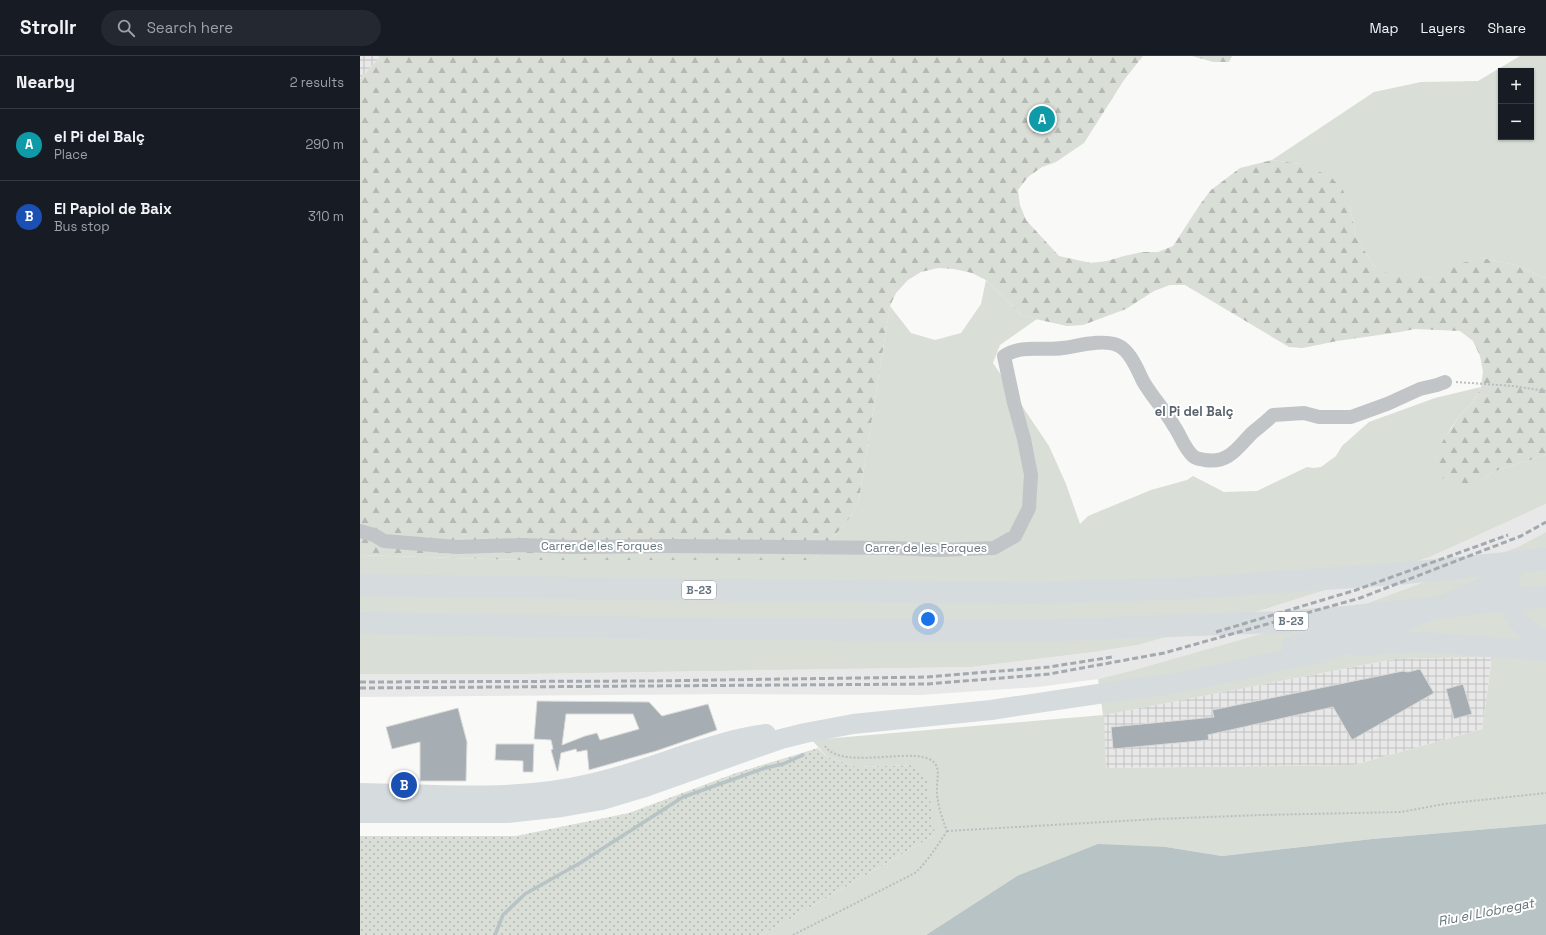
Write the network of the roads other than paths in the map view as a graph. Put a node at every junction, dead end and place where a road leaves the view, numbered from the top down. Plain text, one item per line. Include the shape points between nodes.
1 (1445, 382) road end
2 (360, 531) edge
3 (1546, 552) edge
4 (1546, 559) edge
5 (1516, 562) junction
6 (360, 585) edge
7 (1546, 596) edge
8 (360, 623) edge
9 (1546, 640) edge
10 (1338, 648) junction
11 (1546, 651) edge
12 (1138, 688) junction
13 (812, 731) junction
14 (360, 793) edge
15 (360, 813) edge

1 - 2 street, Carrer de les Forques via 1420,389 1351,417 1319,417 1304,413 1273,416 1237,451 1223,459 1207,460 1194,458 1183,444 1123,348 1110,343 1012,351 1004,356 1031,475 1029,508 1015,536 994,548 938,550 671,546 457,547 384,541
3 - 5 main road
4 - 6 highway, B-23 via 1396,574 1191,588 1038,593
5 - 9 main road via 1510,575 1508,602 1519,623
5 - 10 main road via 1481,589
5 - 12 main road via 1399,612 1344,631
7 - 8 highway, B-23 via 1289,621 1034,631
10 - 11 main road via 1423,642
10 - 12 main road via 1173,684
12 - 13 main road via 991,710 853,724
13 - 14 main road via 755,735 696,751 633,773 588,785 556,790 476,795
13 - 15 main road via 602,800 507,814

